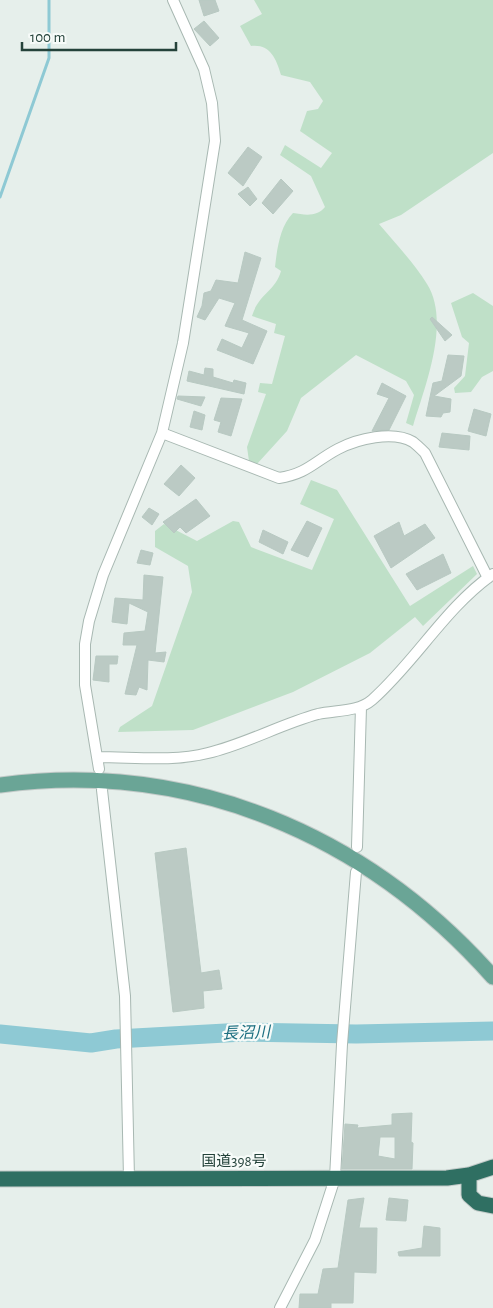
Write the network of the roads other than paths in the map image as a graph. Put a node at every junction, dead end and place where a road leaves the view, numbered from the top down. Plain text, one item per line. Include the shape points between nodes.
1 (174, 0) edge
2 (162, 433) junction
3 (491, 576) edge
4 (360, 707) junction
5 (98, 757) junction
6 (99, 769) dead end
7 (0, 785) edge
8 (102, 790) dead end
9 (357, 847) dead end
10 (356, 872) dead end
11 (493, 976) edge
12 (493, 1167) edge
13 (469, 1176) junction
14 (129, 1178) junction
15 (335, 1178) junction
16 (0, 1179) edge
17 (493, 1206) edge
18 (280, 1308) edge

1 - 2 street via 208,83 215,141 183,343
2 - 3 street via 279,478 297,476 352,442 400,437 414,442 425,453
2 - 5 street via 103,575 88,621 85,685
3 - 4 street via 452,611 386,687
4 - 5 street via 319,714 199,755
4 - 9 street
5 - 6 street
7 - 11 main road via 66,778 120,782 168,788 251,809 333,846 376,872 416,901
8 - 14 street via 124,986
10 - 15 street
12 - 13 highway, 国道398号
13 - 15 highway, 国道398号
13 - 17 highway via 469,1195 478,1203
14 - 15 highway, 国道398号
14 - 16 highway, 国道398号
15 - 18 street via 315,1240

